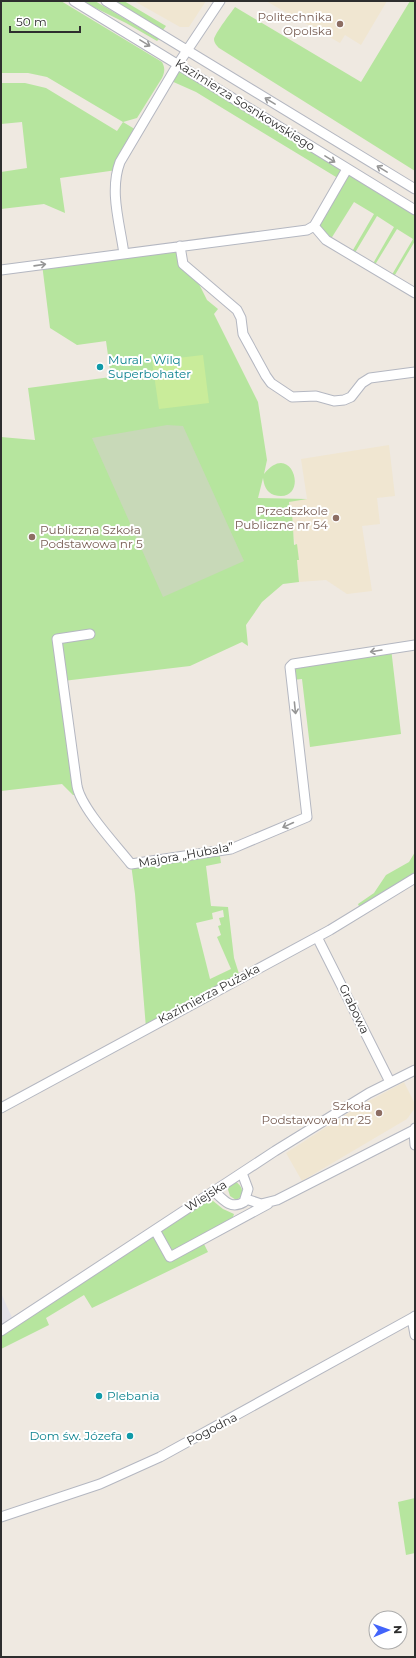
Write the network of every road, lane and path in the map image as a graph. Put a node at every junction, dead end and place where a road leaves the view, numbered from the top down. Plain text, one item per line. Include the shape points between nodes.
1 (74, 1) edge
2 (106, 1) edge
3 (220, 1) edge
4 (187, 50) junction
5 (178, 64) junction
6 (347, 169) junction
7 (415, 189) edge
8 (415, 210) edge
9 (314, 226) junction
10 (180, 246) junction
11 (124, 254) junction
12 (1, 270) edge
13 (415, 293) edge
14 (415, 372) edge
15 (90, 634) dead end
16 (415, 645) edge
17 (415, 878) edge
18 (317, 937) junction
19 (415, 1070) edge
20 (390, 1082) junction
21 (1, 1108) edge
22 (415, 1129) edge
23 (415, 1144) edge
24 (242, 1173) junction
25 (214, 1191) junction
26 (246, 1199) junction
27 (277, 1200) junction
28 (236, 1206) junction
29 (229, 1225) junction
30 (155, 1230) junction
31 (414, 1317) edge
32 (1, 1330) edge
33 (415, 1335) edge
34 (1, 1517) edge

1 -> 5 street, Kazimierza Sosnkowskiego
2 - 4 street, Kazimierza Sosnkowskiego
3 - 4 street
4 - 5 street
7 -> 4 street, Kazimierza Sosnkowskiego
5 -> 6 street, Kazimierza Sosnkowskiego
5 - 11 street via 117,170 115,190
6 - 8 street, Kazimierza Sosnkowskiego
6 - 9 street
9 - 10 street via 306,230
9 - 13 street via 326,240
10 - 11 street
10 - 14 street via 183,264 240,314 243,334 270,383 292,397 316,396 334,401 344,400 370,378
12 -> 11 street
16 -> 15 street, Majora „Hubala” via 293,664 290,667 307,817 231,848 131,864 87,807 77,786 57,638
17 - 18 street, Kazimierza Pużaka
18 - 20 street, Grabowa
18 - 21 street, Kazimierza Pużaka
19 - 20 street, Wiejska
20 - 24 street, Wiejska
22 - 23 street
22 - 27 street
24 - 25 street, Wiejska
24 - 26 street via 248,1189
25 - 28 street via 226,1203
25 - 30 street, Wiejska
26 - 27 street via 261,1204
26 - 28 street
27 - 29 street
28 - 29 street
29 - 30 street via 170,1257
30 - 32 street, Wiejska
31 - 33 street
31 - 34 street, Pogodna via 160,1457 100,1484

